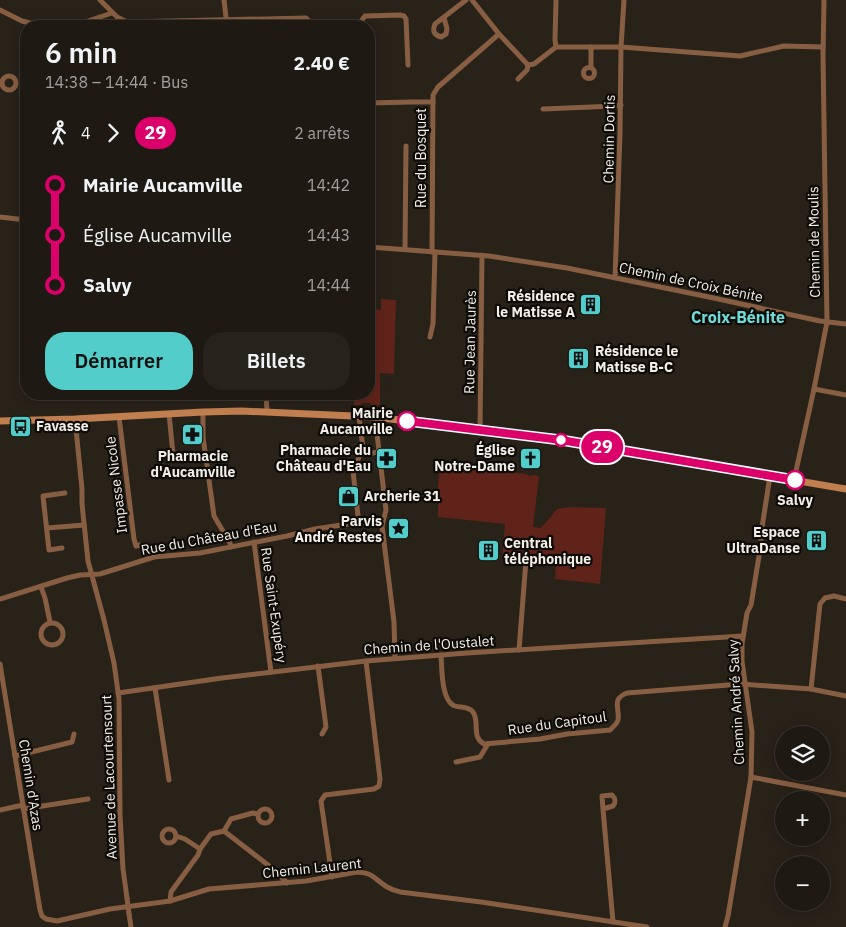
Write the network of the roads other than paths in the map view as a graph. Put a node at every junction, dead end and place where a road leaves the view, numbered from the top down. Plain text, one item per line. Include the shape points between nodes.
1 (100, 0) edge
2 (224, 0) edge
3 (466, 0) edge
4 (472, 0) edge
5 (556, 0) edge
6 (624, 0) edge
7 (824, 0) edge
8 (0, 10) edge
9 (112, 13) junction
10 (444, 18) dead end
11 (20, 20) edge
12 (92, 20) edge
13 (123, 20) edge
14 (227, 20) edge
15 (274, 20) edge
16 (308, 20) edge
17 (362, 20) edge
18 (499, 34) junction
19 (621, 46) junction
20 (556, 47) junction
21 (591, 47) junction
22 (823, 47) junction
23 (408, 65) dead end
24 (528, 65) junction
25 (591, 68) dead end
26 (518, 79) dead end
27 (433, 102) junction
28 (375, 103) edge
29 (621, 105) junction
30 (543, 109) dead end
31 (406, 146) dead end
32 (0, 217) edge
33 (20, 219) edge
34 (375, 247) edge
35 (405, 249) junction
36 (434, 252) junction
37 (482, 256) junction
38 (615, 278) junction
39 (827, 322) junction
40 (846, 324) edge
41 (430, 337) dead end
42 (814, 389) junction
43 (846, 395) edge
44 (266, 400) edge
45 (203, 412) junction
46 (267, 412) junction
47 (169, 414) junction
48 (119, 417) junction
49 (359, 417) junction
50 (375, 417) junction
51 (75, 419) junction
52 (0, 421) edge
53 (480, 430) junction
54 (379, 452) junction
55 (362, 453) junction
56 (174, 454) dead end
57 (770, 476) junction
58 (794, 480) junction
59 (846, 489) edge
60 (65, 493) dead end
61 (361, 522) junction
62 (84, 525) junction
63 (382, 526) junction
64 (47, 528) junction
65 (254, 542) junction
66 (140, 545) dead end
67 (230, 547) junction
68 (62, 548) dead end
69 (526, 560) dead end
70 (90, 574) junction
71 (42, 586) junction
72 (0, 599) edge
73 (846, 599) edge
74 (50, 622) junction
75 (743, 636) junction
76 (518, 650) junction
77 (441, 656) junction
78 (395, 658) junction
79 (366, 661) junction
80 (0, 664) edge
81 (318, 666) junction
82 (271, 672) junction
83 (746, 684) junction
84 (155, 688) junction
85 (811, 689) junction
86 (118, 693) junction
87 (846, 696) edge
88 (74, 734) dead end
89 (322, 734) dead end
90 (488, 744) junction
91 (15, 756) junction
92 (456, 762) dead end
93 (750, 777) junction
94 (169, 780) dead end
95 (846, 795) edge
96 (88, 799) dead end
97 (23, 807) junction
98 (603, 809) dead end
99 (0, 810) edge
100 (258, 814) dead end
101 (224, 832) junction
102 (176, 836) dead end
103 (200, 849) junction
104 (332, 877) junction
105 (287, 883) junction
106 (170, 901) junction
107 (40, 910) joint
108 (612, 922) junction
109 (131, 927) edge
110 (647, 927) edge
111 (725, 927) edge

1 - 9 street
2 - 14 street
3 - 10 street
4 - 18 street
5 - 20 street
6 - 19 street, Chemin Dortis
7 - 22 street, Chemin de Moulis
8 - 11 street
9 - 12 street
9 - 13 street
15 - 16 street
17 - 23 street via 365,16 404,16
18 - 24 street
18 - 27 street, Rue du Bosquet via 438,87
19 - 21 street
19 - 22 street via 740,56 784,46
19 - 29 street, Chemin Dortis
20 - 21 street
20 - 24 street
21 - 25 street
22 - 39 street, Chemin de Moulis
24 - 26 street
27 - 28 street
27 - 36 street, Rue du Bosquet
29 - 30 street
29 - 38 street, Chemin Dortis
31 - 35 street
32 - 33 street
34 - 35 street, Chemin de Croix Bénite
35 - 36 street, Chemin de Croix Bénite
36 - 37 street, Chemin de Croix Bénite
36 - 41 street, Rue du Bosquet
37 - 38 street, Chemin de Croix Bénite
37 - 53 street, Rue Jean Jaurès
38 - 39 street, Chemin de Croix Bénite
39 - 40 street, Chemin de Croix Bénite
39 - 42 street, Chemin de Moulis
42 - 43 street
42 - 58 street, Chemin de Moulis
44 - 46 street
45 - 46 main road
45 - 47 main road
45 - 67 street via 203,437 214,516
46 - 49 main road
47 - 48 main road
47 - 56 street
48 - 51 main road
48 - 66 street, Impasse Nicole via 134,539 136,546
49 - 50 main road
49 - 55 street
50 - 53 main road
50 - 54 street
51 - 52 main road
51 - 62 street, Avenue de Lacourtensourt
53 - 57 main road via 561,440
54 - 55 street
54 - 63 street via 386,510
55 - 61 street via 353,471
57 - 58 main road
57 - 75 street, Chemin André Salvy via 751,604
58 - 59 main road
60 - 64 street via 43,496
61 - 63 street, Rue du Château d'Eau
61 - 65 street, Rue du Château d'Eau
62 - 64 street
62 - 70 street, Avenue de Lacourtensourt
63 - 78 street via 394,622
64 - 68 street via 49,550
65 - 67 street, Rue du Château d'Eau
65 - 82 street, Rue Saint-Exupéry
67 - 70 street, Rue du Château d'Eau via 190,555 154,557 100,574
69 - 76 street
70 - 71 street, Rue du Château d'Eau
70 - 86 street, Avenue de Lacourtensourt via 104,620
71 - 72 street, Rue du Château d'Eau
71 - 74 street
73 - 85 street via 834,596 825,598 820,604
74 - 74 street via 43,627 41,637 53,645 62,640 63,630
75 - 76 street, Chemin de l'Oustalet
75 - 83 street, Chemin André Salvy via 742,661
76 - 77 street, Chemin de l'Oustalet
77 - 78 street, Chemin de l'Oustalet
77 - 90 street via 447,700 473,712 477,738
78 - 79 street, Chemin de l'Oustalet
79 - 81 street, Chemin de l'Oustalet
79 - 104 street via 379,786 325,795 321,802
80 - 91 street, Chemin d'Azas
81 - 82 street, Chemin de l'Oustalet
81 - 89 street via 326,727
82 - 84 street, Chemin de l'Oustalet
83 - 85 street
83 - 90 street, Rue du Capitoul via 627,692 617,701 618,721 610,730
83 - 93 street, Chemin André Salvy via 752,732
84 - 86 street, Chemin de l'Oustalet
84 - 94 street
85 - 87 street
86 - 109 street, Avenue de Lacourtensourt, bridge via 120,816
88 - 91 street via 72,742
90 - 92 street via 480,757
91 - 97 street, Chemin d'Azas
93 - 95 street
93 - 111 street, Chemin André Salvy
96 - 97 street
97 - 99 street
97 - 107 street, Chemin d'Azas
98 - 108 street
100 - 101 street via 232,819
101 - 103 street via 211,834
101 - 105 street
102 - 103 street
103 - 106 street via 171,892
104 - 105 street, Chemin Laurent
104 - 108 street, Chemin Laurent via 366,872 400,892
105 - 106 street, Chemin Laurent via 209,889
106 - 107 street, Chemin Laurent via 110,909 57,921 46,919
108 - 110 street, Chemin Laurent

